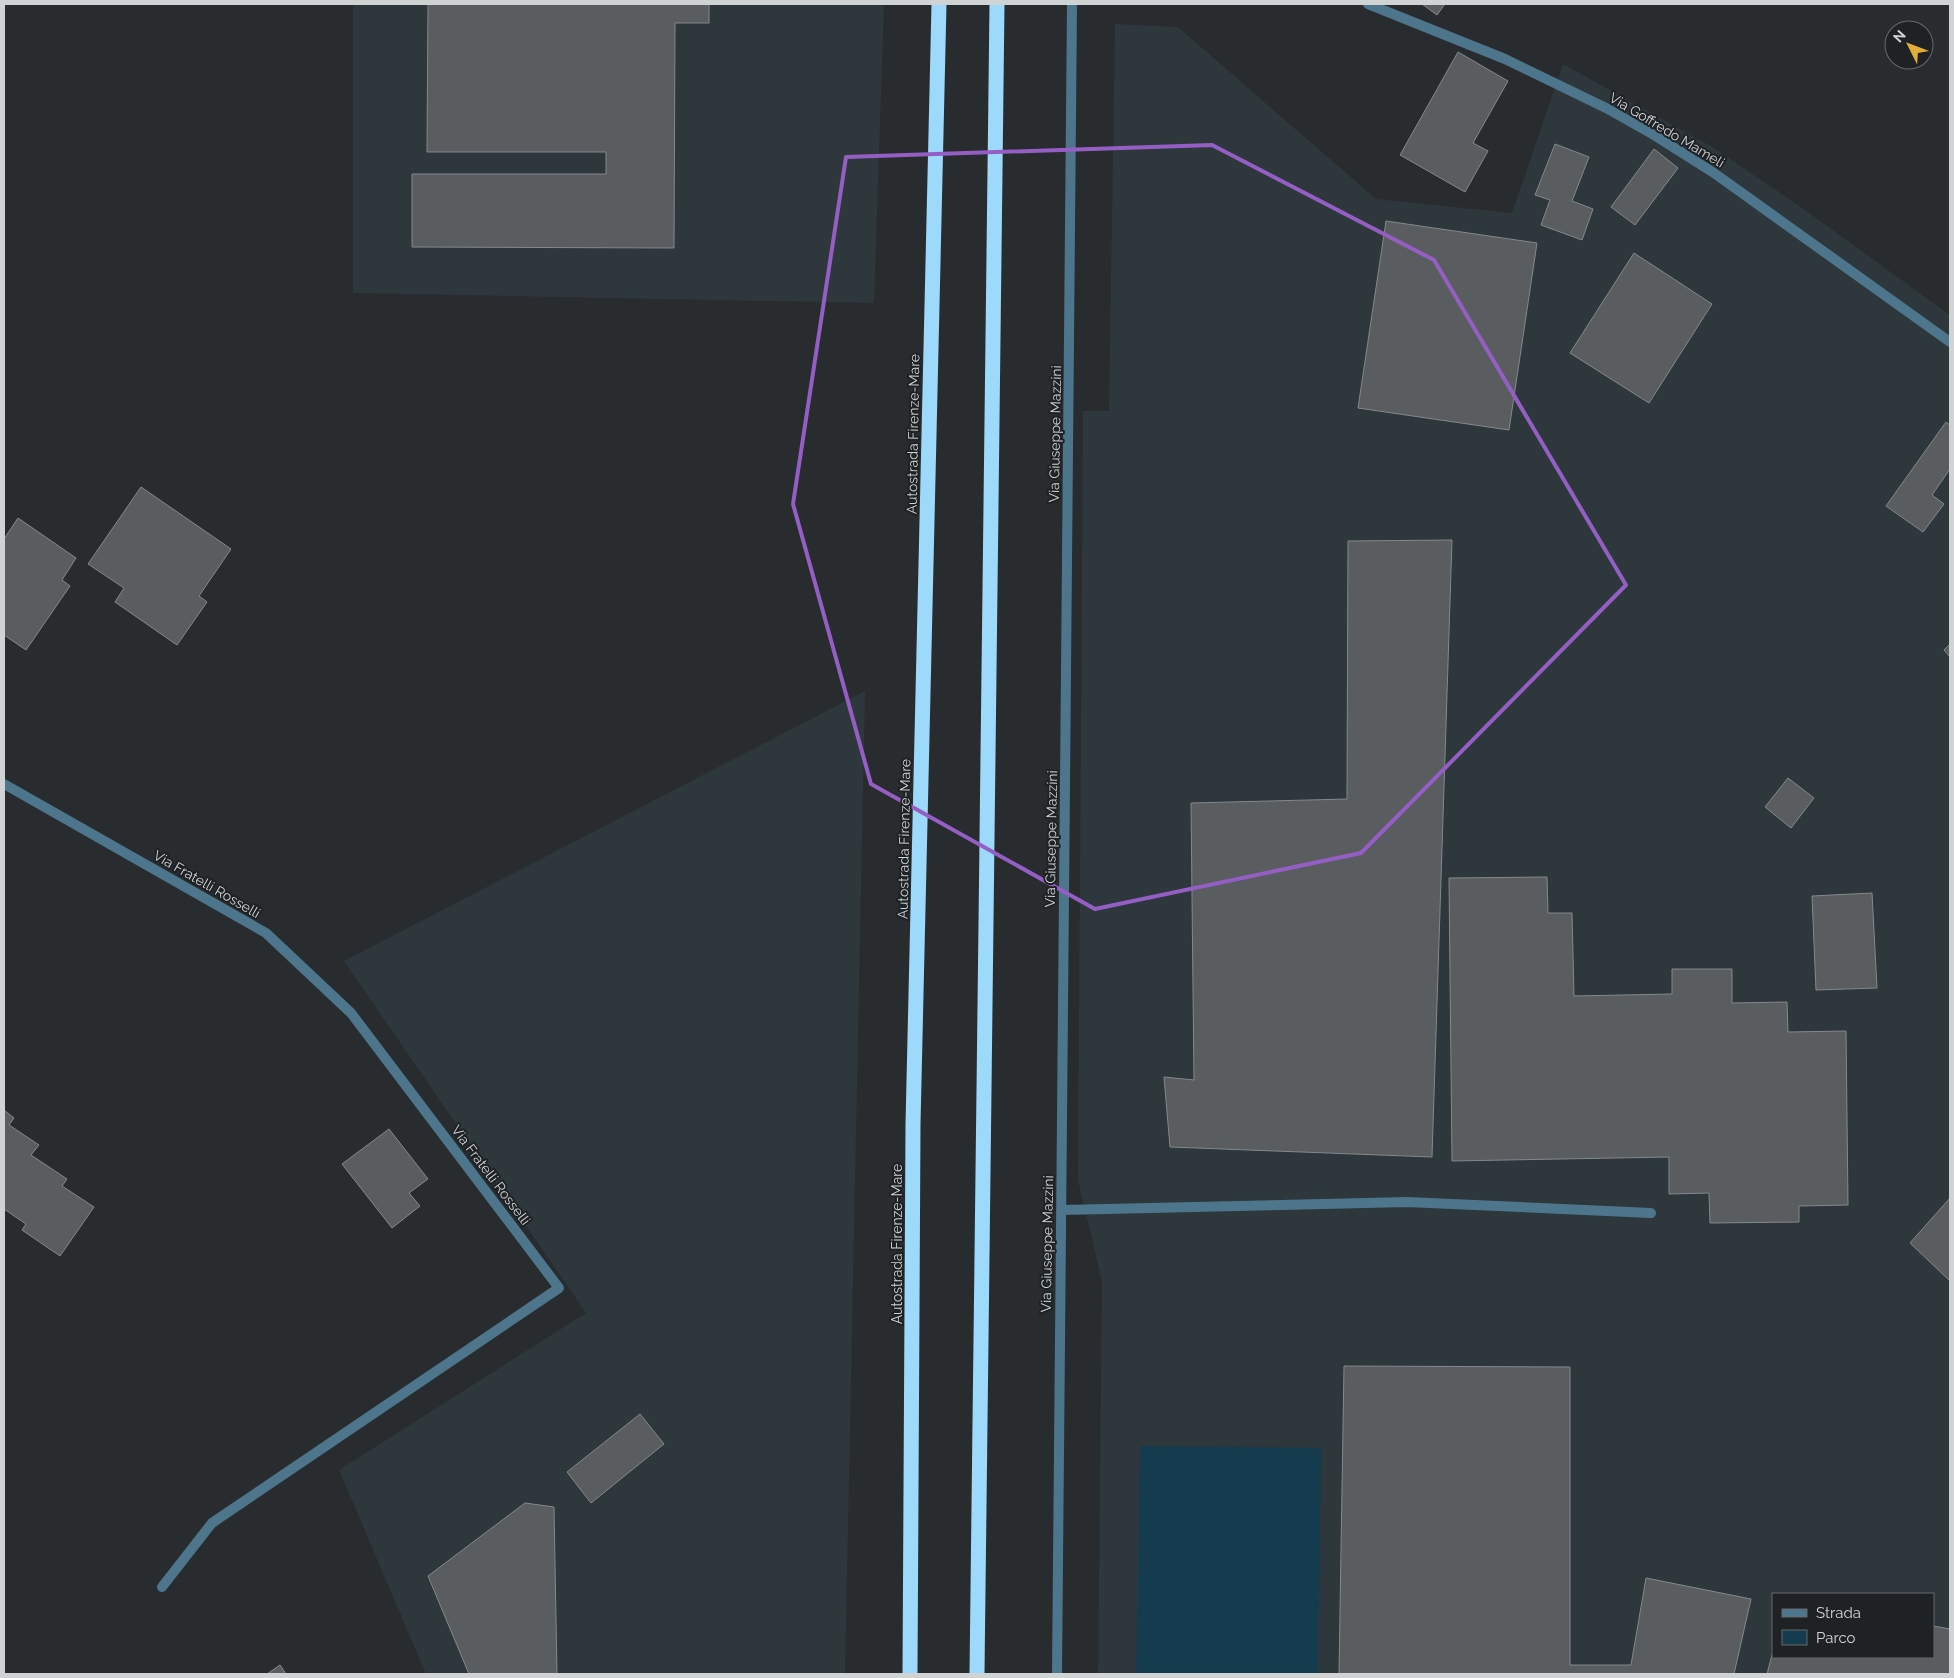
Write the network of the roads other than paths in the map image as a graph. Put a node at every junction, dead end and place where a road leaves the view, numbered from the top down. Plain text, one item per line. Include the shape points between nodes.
1 (939, 4) edge
2 (997, 4) edge
3 (1072, 4) edge
4 (1368, 4) edge
5 (1950, 342) edge
6 (4, 784) edge
7 (1062, 1210) junction
8 (1651, 1213) dead end
9 (162, 1587) dead end
10 (910, 1674) edge
11 (977, 1674) edge
12 (1057, 1674) edge

1 - 10 highway, Autostrada Firenze-Mare via 914,1124
2 - 11 highway
3 - 7 street, Via Giuseppe Mazzini
4 - 5 street, Via Goffredo Mameli via 1504,59 1654,135 1714,173
6 - 9 street, Via Fratelli Rosselli via 266,933 351,1013 559,1288 212,1523
7 - 8 street via 1408,1202
7 - 12 street, Via Giuseppe Mazzini

